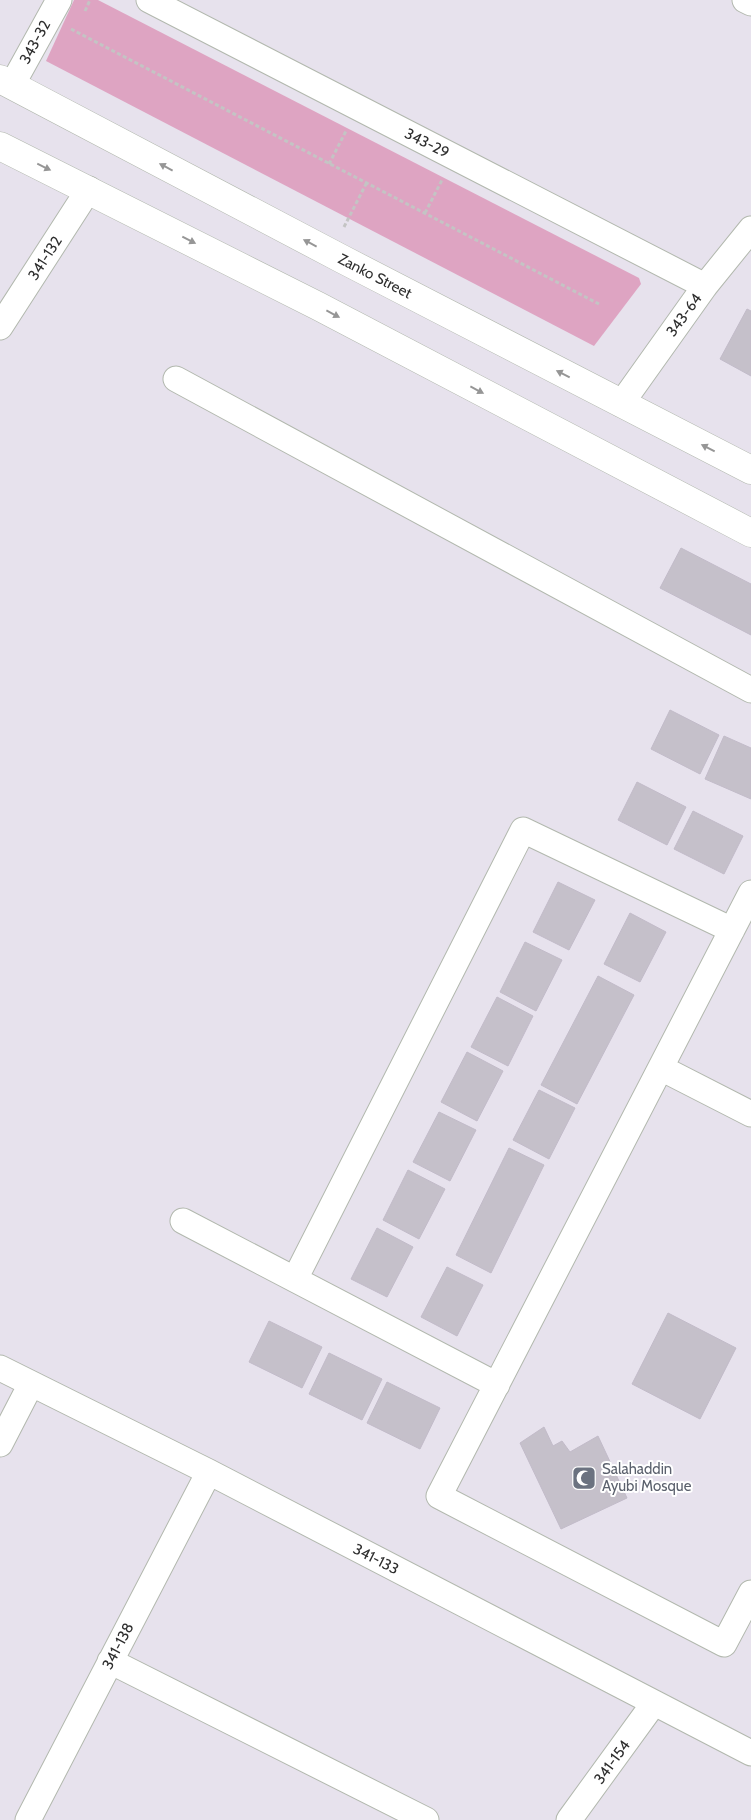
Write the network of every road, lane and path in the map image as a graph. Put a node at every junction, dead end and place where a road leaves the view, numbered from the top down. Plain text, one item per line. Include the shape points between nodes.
1 (59, 0) edge
2 (149, 0) edge
3 (745, 0) edge
4 (751, 3) edge
5 (70, 29) dead end
6 (6, 82) edge
7 (347, 128) dead end
8 (0, 146) edge
9 (329, 164) junction
10 (443, 177) dead end
11 (366, 184) junction
12 (89, 190) junction
13 (425, 213) junction
14 (344, 227) dead end
15 (751, 229) edge
16 (705, 286) junction
17 (599, 304) dead end
18 (0, 327) edge
19 (176, 379) dead end
20 (620, 404) junction
21 (751, 470) edge
22 (751, 533) edge
23 (751, 690) edge
24 (751, 893) edge
25 (732, 930) junction
26 (661, 1068) junction
27 (751, 1114) edge
28 (183, 1221) dead end
29 (295, 1279) junction
30 (0, 1368) edge
31 (31, 1384) junction
32 (497, 1384) junction
33 (0, 1444) edge
34 (208, 1472) junction
35 (751, 1592) edge
36 (110, 1660) junction
37 (654, 1703) junction
38 (751, 1753) edge
39 (28, 1820) edge
40 (426, 1820) edge
41 (570, 1820) edge

1 - 6 street, 343-32
2 - 16 street, 343-29
3 - 4 street
5 - 9 path
20 -> 6 main road, Zanko Street
7 - 9 path
8 -> 12 main road
9 - 11 path
10 - 13 path
11 - 13 path
11 - 14 path
12 - 18 street, 341-132
12 -> 22 main road
13 - 17 path
15 - 16 street, 343-64
16 - 20 street, 343-64
19 - 23 street
21 -> 20 main road, Zanko Street
24 - 25 street
25 - 26 street
25 - 29 street via 523,830
26 - 27 street
26 - 32 street
28 - 29 street
29 - 32 street
30 - 31 street, 341-133
31 - 33 street
31 - 34 street, 341-133
32 - 35 street via 439,1496 724,1644
34 - 36 street, 341-138
34 - 37 street, 341-133
36 - 39 street, 341-138
36 - 40 street
37 - 38 street, 341-133
37 - 41 street, 341-154

